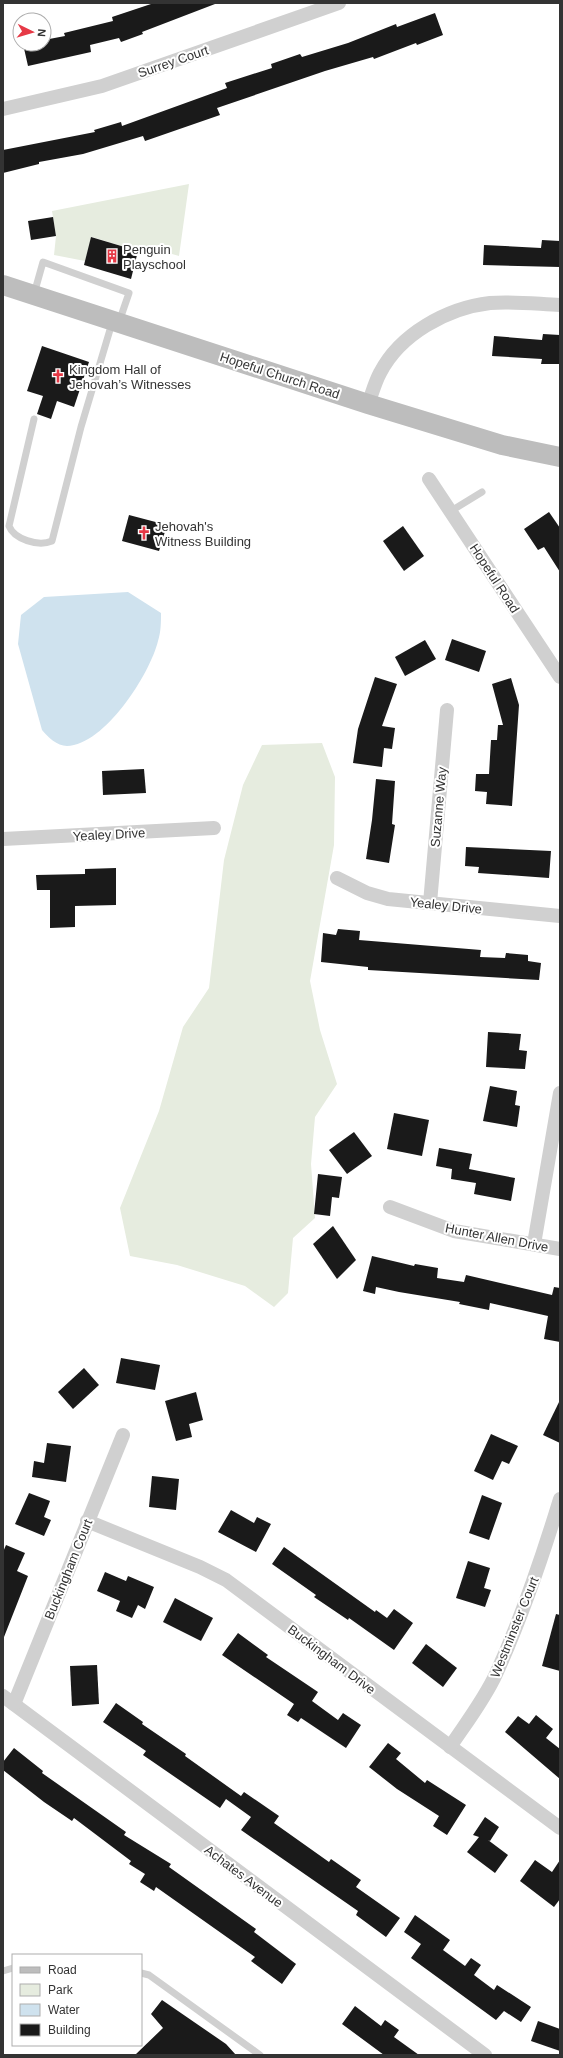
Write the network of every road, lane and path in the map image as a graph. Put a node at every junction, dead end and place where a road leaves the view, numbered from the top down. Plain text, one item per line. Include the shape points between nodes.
1 (339, 3) edge
2 (3, 109) edge
3 (3, 285) edge
4 (34, 294) junction
5 (560, 305) edge
6 (116, 322) junction
7 (368, 404) junction
8 (34, 419) dead end
9 (560, 457) edge
10 (429, 479) dead end
11 (482, 492) dead end
12 (451, 511) junction
13 (560, 677) edge
14 (446, 710) dead end
15 (214, 828) dead end
16 (3, 840) edge
17 (337, 878) dead end
18 (430, 903) junction
19 (560, 916) edge
20 (560, 1093) edge
21 (390, 1207) dead end
22 (534, 1244) junction
23 (560, 1249) edge
24 (123, 1435) dead end
25 (560, 1498) edge
26 (87, 1521) junction
27 (8, 1700) edge
28 (450, 1746) junction
29 (560, 1828) edge
30 (142, 1973) edge
31 (260, 2055) edge
32 (485, 2055) edge

1 - 2 street, Surrey Court via 102,86
3 - 4 main road, Hopeful Church Road
4 - 6 main road, Hopeful Church Road
4 - 6 lane via 43,262 129,293
5 - 7 street via 491,303 447,314 415,333 396,350 380,372
6 - 7 main road, Hopeful Church Road
6 - 8 lane via 80,427 52,541 45,542 21,538 14,534 9,526
7 - 9 main road, Hopeful Church Road via 502,445
10 - 12 street, Hopeful Road
11 - 12 lane
12 - 13 street, Hopeful Road
14 - 18 street, Suzanne Way
15 - 16 street, Yealey Drive
17 - 18 street, Yealey Drive via 367,893 388,899
18 - 19 street, Yealey Drive
20 - 22 street
21 - 22 street, Hunter Allen Drive via 454,1231
22 - 23 street, Hunter Allen Drive
24 - 26 street, Buckingham Court
25 - 28 street, Westminster Court via 539,1565 496,1674
26 - 27 street, Buckingham Court
26 - 28 street, Buckingham Drive via 226,1580
27 - 32 street, Achates Avenue
28 - 29 street, Buckingham Drive
30 - 31 lane via 149,1975

